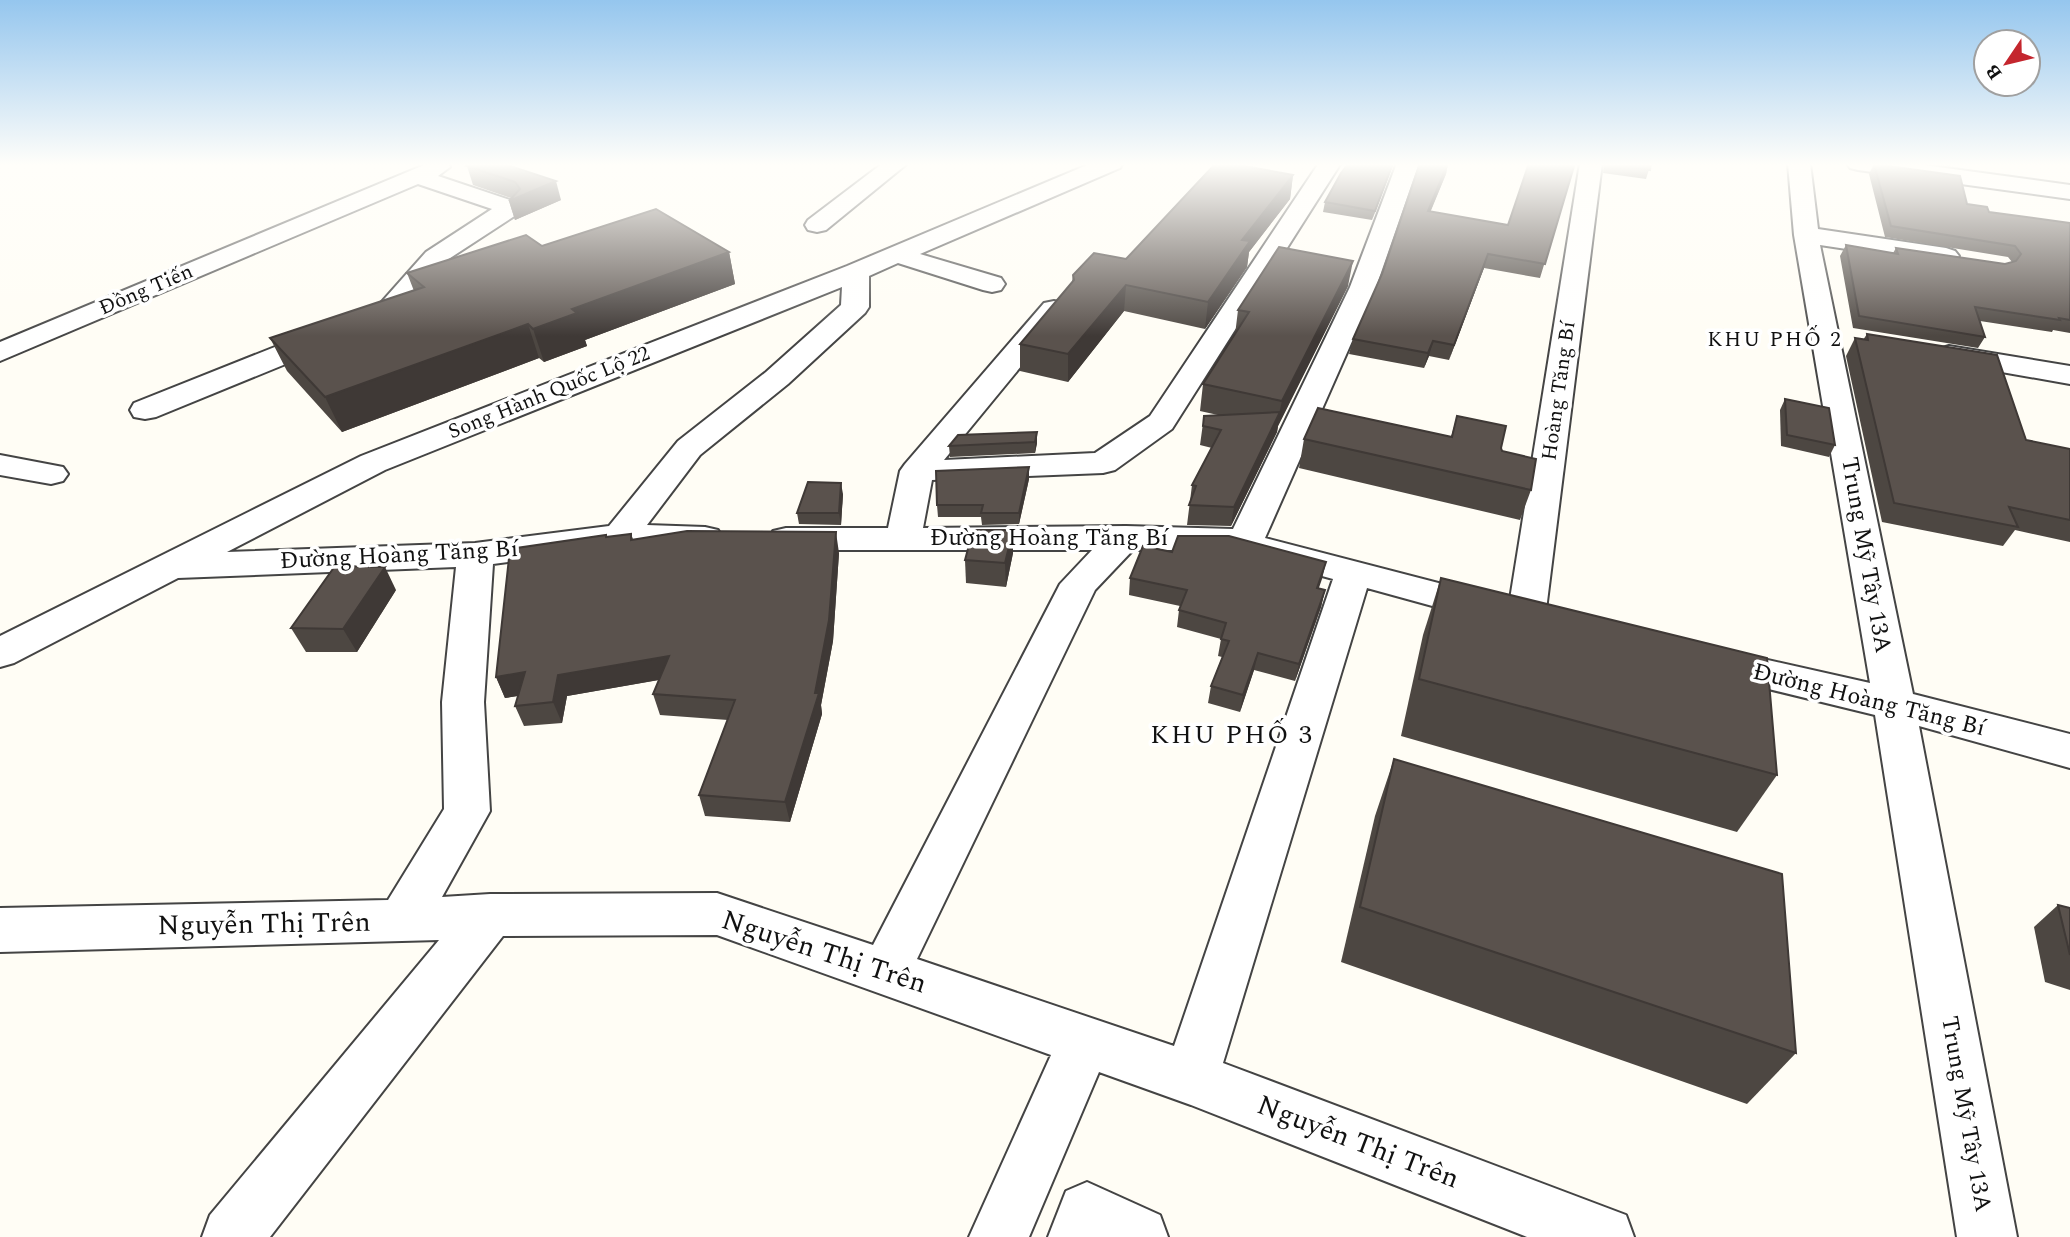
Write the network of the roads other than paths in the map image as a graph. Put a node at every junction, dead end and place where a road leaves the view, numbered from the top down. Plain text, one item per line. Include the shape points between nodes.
1 (311, 221) edge
2 (491, 221) edge
3 (823, 221) edge
4 (976, 221) edge
5 (1293, 221) edge
6 (1387, 221) edge
7 (1583, 221) edge
8 (1805, 221) edge
9 (817, 225) dead end
10 (1806, 235) junction
11 (898, 254) junction
12 (1972, 260) edge
13 (856, 272) junction
14 (992, 284) dead end
15 (1057, 305) edge
16 (1921, 351) edge
17 (0, 352) edge
18 (2070, 375) edge
19 (145, 410) dead end
20 (0, 465) edge
21 (917, 471) junction
22 (51, 474) dead end
23 (620, 536) junction
24 (1126, 537) junction
25 (903, 538) junction
26 (1244, 544) junction
27 (475, 555) junction
28 (171, 566) junction
29 (1353, 574) junction
30 (1527, 618) junction
31 (1567, 628) edge
32 (0, 653) edge
33 (1690, 656) edge
34 (1894, 704) junction
35 (2070, 751) edge
36 (490, 915) junction
37 (402, 921) junction
38 (0, 930) edge
39 (885, 972) junction
40 (1085, 1040) junction
41 (1191, 1078) junction
42 (1586, 1234) edge
43 (232, 1237) edge
44 (999, 1237) edge
45 (1078, 1237) edge
46 (1138, 1237) edge
47 (1987, 1237) edge

1 - 17 street, Đồng Tiến
2 - 19 street via 435,257 388,312
3 - 9 street
4 - 11 street, Song Hành Quốc Lộ 22
5 - 21 street via 1161,422 1103,463
6 - 26 street via 1363,287
7 - 30 street, Hoàng Tăng Bí
8 - 10 street, Trung Mỹ Tây 13A
10 - 12 street
10 - 34 street, Trung Mỹ Tây 13A via 1840,337
11 - 13 street, Song Hành Quốc Lộ 22
11 - 14 street
13 - 23 street via 855,307 777,378 689,447
13 - 28 street, Song Hành Quốc Lộ 22 via 373,463
15 - 21 street
16 - 18 street
20 - 22 street
21 - 25 street
23 - 25 street, Đường Hoàng Tăng Bí
23 - 27 street, Đường Hoàng Tăng Bí
24 - 25 street, Đường Hoàng Tăng Bí
24 - 26 street, Đường Hoàng Tăng Bí via 1227,539
24 - 39 street via 1079,584
26 - 29 street, Đường Hoàng Tăng Bí
27 - 28 street, Đường Hoàng Tăng Bí
27 - 37 street via 463,702 467,811
28 - 32 street, Song Hành Quốc Lộ 22
29 - 30 street, Đường Hoàng Tăng Bí
29 - 41 street
30 - 31 street, Đường Hoàng Tăng Bí
33 - 34 street, Đường Hoàng Tăng Bí
34 - 35 street, Đường Hoàng Tăng Bí
34 - 47 street, Trung Mỹ Tây 13A
36 - 37 street, Nguyễn Thị Trên
36 - 39 street, Nguyễn Thị Trên via 717,914
36 - 43 street
37 - 38 street, Nguyễn Thị Trên
39 - 40 street, Nguyễn Thị Trên
40 - 41 street, Nguyễn Thị Trên
40 - 44 street
41 - 42 street, Nguyễn Thị Trên
45 - 46 street via 1087,1212

